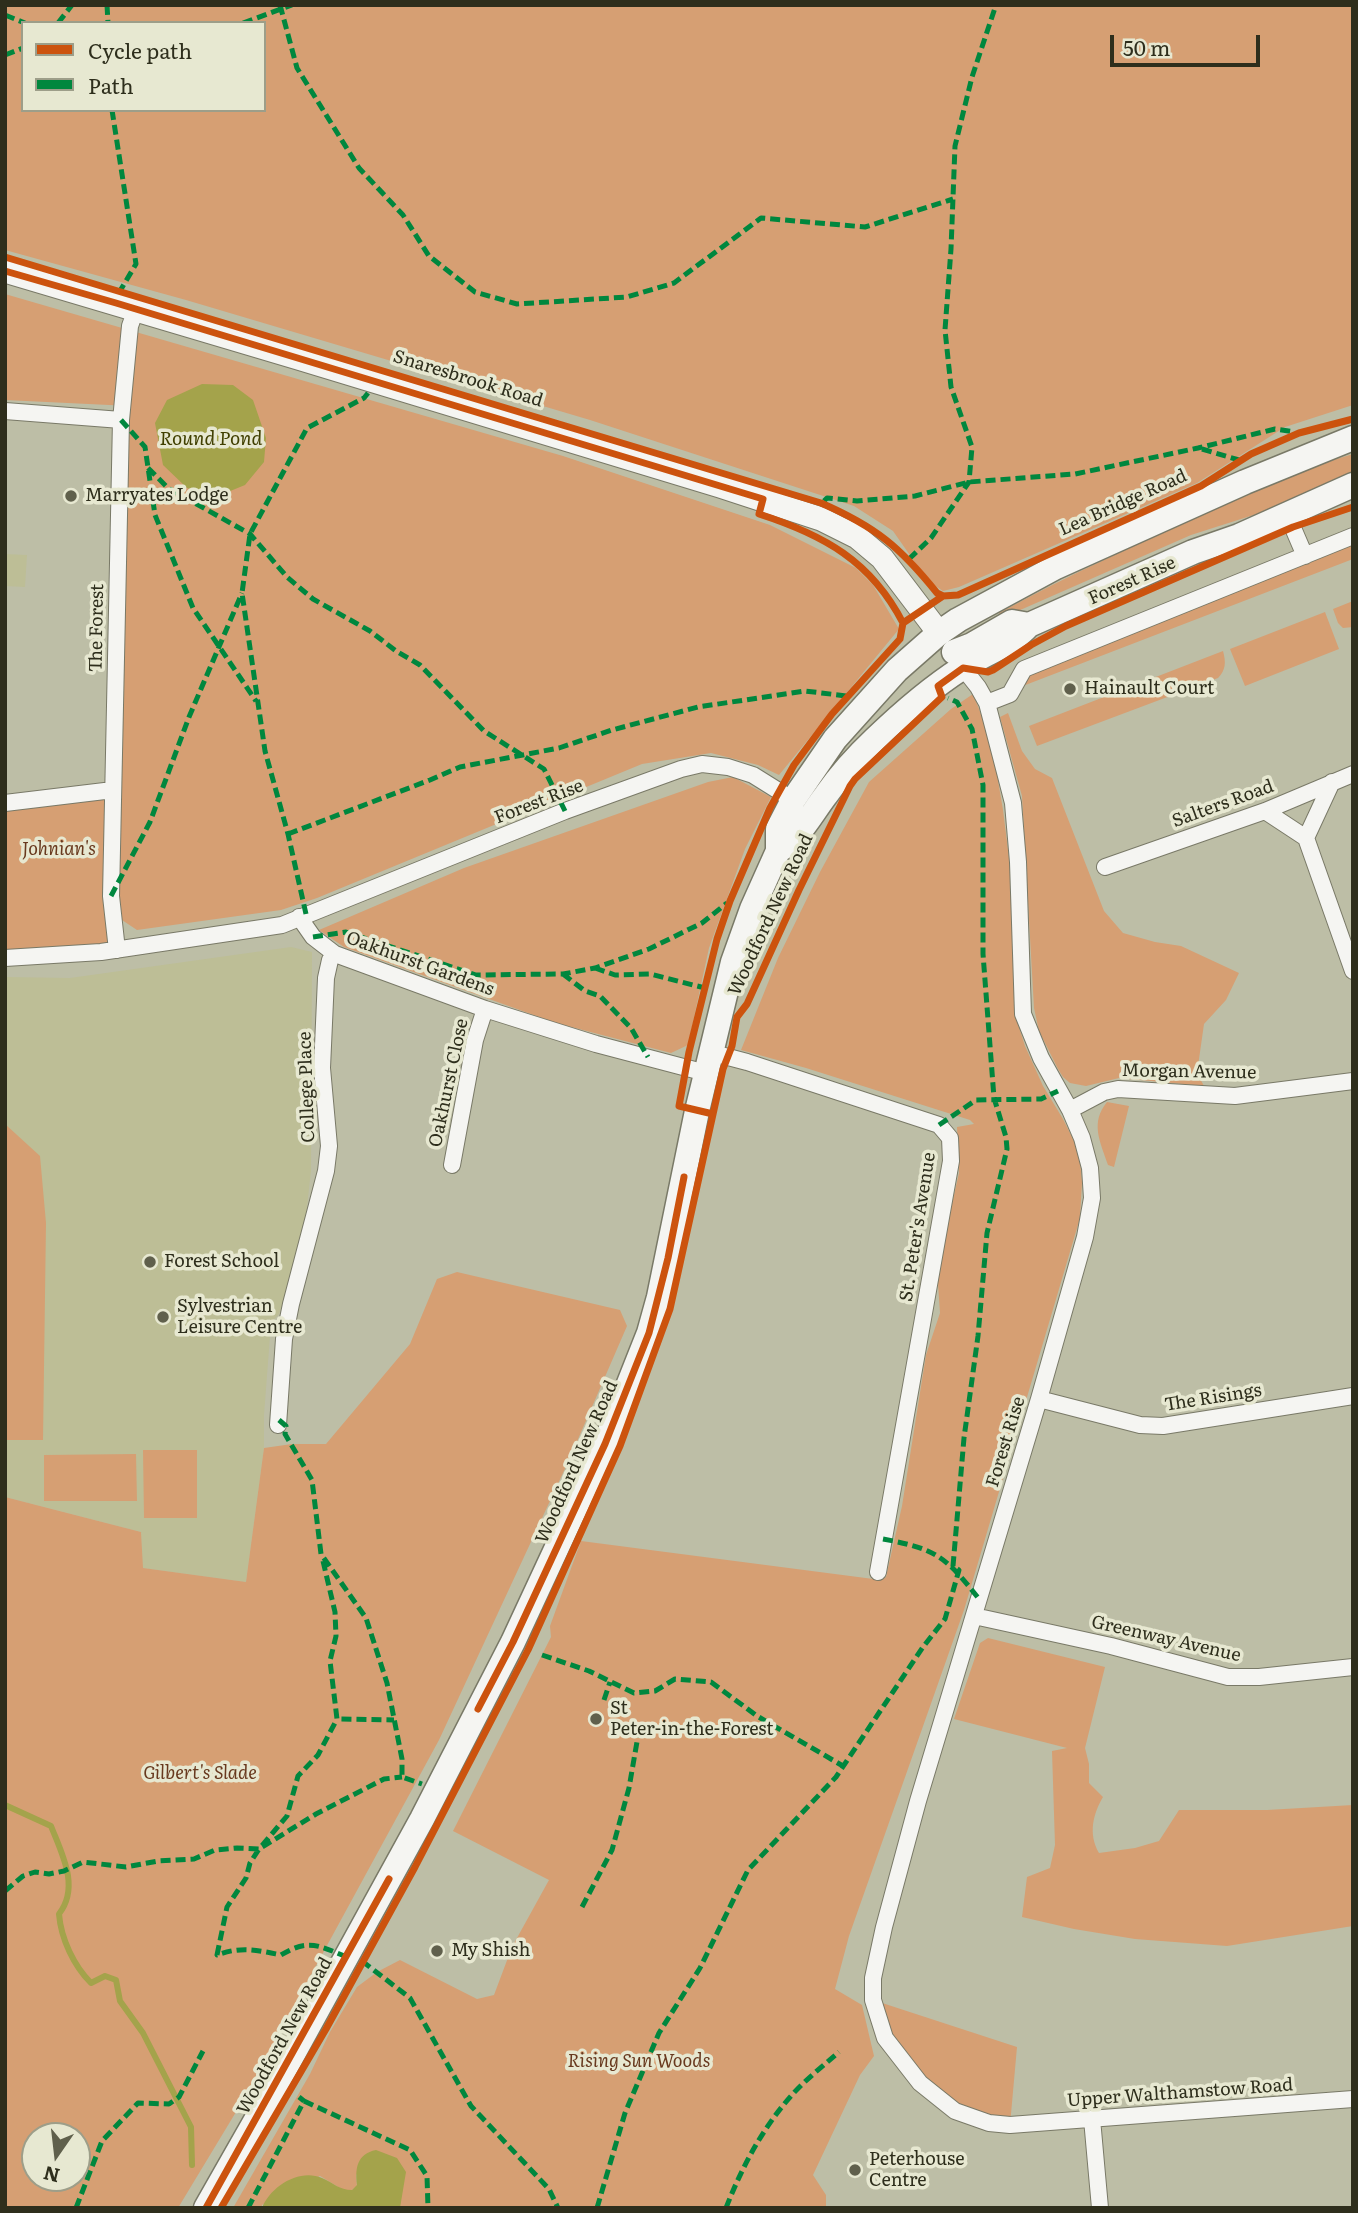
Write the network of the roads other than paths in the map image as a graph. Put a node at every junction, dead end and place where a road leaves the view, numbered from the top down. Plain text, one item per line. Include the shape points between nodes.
1 (5, 271) edge
2 (136, 309) junction
3 (5, 411) edge
4 (121, 420) junction
5 (1353, 438) edge
6 (1353, 485) edge
7 (1287, 514) junction
8 (1353, 536) edge
9 (1305, 556) junction
10 (952, 651) junction
11 (988, 703) junction
12 (1353, 774) edge
13 (1332, 782) junction
14 (113, 790) junction
15 (793, 800) junction
16 (5, 803) edge
17 (1265, 811) junction
18 (1306, 838) junction
19 (778, 850) junction
20 (1105, 867) dead end
21 (299, 917) junction
22 (117, 950) junction
23 (335, 954) junction
24 (5, 958) edge
25 (1353, 971) edge
26 (485, 1009) junction
27 (709, 1063) junction
28 (1353, 1081) edge
29 (1070, 1110) junction
30 (452, 1165) dead end
31 (1353, 1395) edge
32 (1039, 1399) junction
33 (278, 1425) dead end
34 (878, 1572) dead end
35 (974, 1616) junction
36 (1353, 1667) edge
37 (1353, 2099) edge
38 (1092, 2119) junction
39 (1010, 2125) joint
40 (206, 2208) edge
41 (1100, 2208) edge

1 - 2 street, Snaresbrook Road
2 - 4 street, The Forest via 130,326
2 - 10 street, Snaresbrook Road via 821,519 857,537 882,558
3 - 4 street
4 - 14 street, The Forest
5 - 10 main road, Lea Bridge Road via 1056,567 991,601
6 - 7 main road
7 - 9 street
7 - 10 main road via 1029,625 1012,622
8 - 9 street
9 - 11 street via 1024,669 1010,694
10 - 11 street, Forest Rise
10 - 15 main road, Woodford New Road via 897,670 858,712
10 - 19 main road, Woodford New Road via 927,693 855,758 794,841
11 - 29 street, Forest Rise via 1013,803 1023,1014
12 - 13 street, Salters Road
13 - 17 street, Salters Road
13 - 18 street
14 - 16 street
14 - 22 street, The Forest via 111,896
15 - 19 main road, Woodford New Road via 778,829
15 - 21 street, Forest Rise via 753,775 702,764 565,811
17 - 18 street
17 - 20 street, Salters Road
18 - 25 street
19 - 27 main road, Woodford New Road via 736,953
21 - 22 street via 282,925
21 - 23 street, Oakhurst Gardens via 313,937
22 - 24 street
23 - 26 street, Oakhurst Gardens
23 - 33 street, College Place via 326,978 322,1068 329,1146 326,1171 286,1328
26 - 27 street, Oakhurst Gardens via 596,1044
26 - 30 street, Oakhurst Close
27 - 34 street, St. Peter's Avenue via 747,1062 939,1125 950,1138 951,1161
27 - 40 main road, Woodford New Road via 659,1297 604,1444 513,1642 422,1819
28 - 29 street, Morgan Avenue via 1235,1096 1118,1089
29 - 32 street, Forest Rise via 1090,1168 1092,1198
31 - 32 street, The Risings via 1163,1426 1140,1425
32 - 35 street, Forest Rise
35 - 36 street, Greenway Avenue via 1227,1677
35 - 39 street, Forest Rise via 884,1927 873,2000 885,2038 920,2083 955,2111
37 - 38 street, Upper Walthamstow Road
38 - 39 street, Upper Walthamstow Road
38 - 41 street

